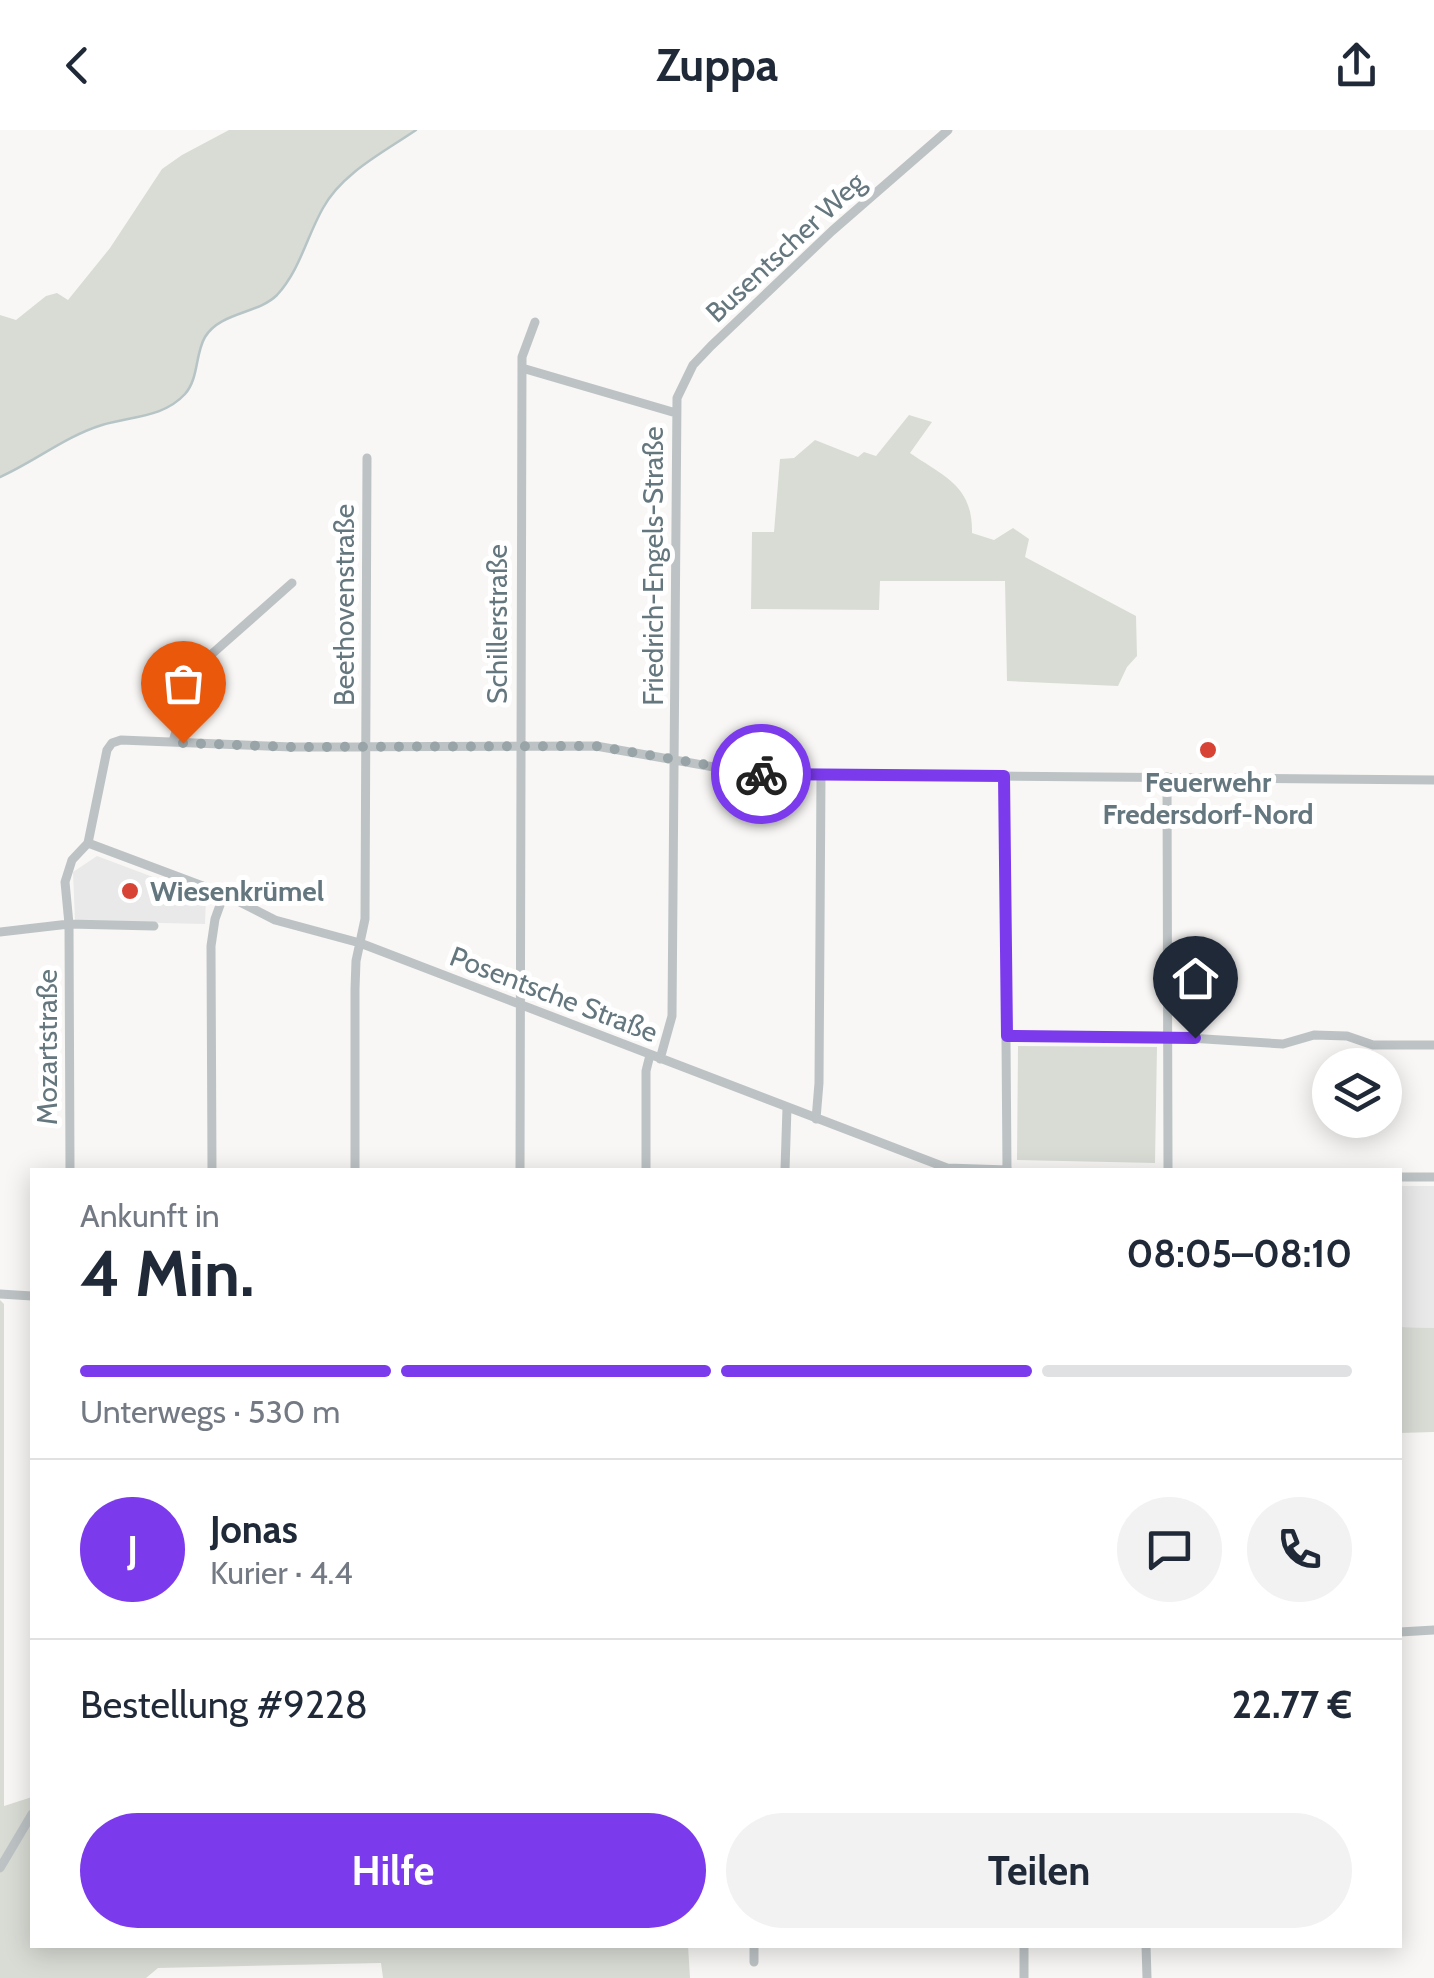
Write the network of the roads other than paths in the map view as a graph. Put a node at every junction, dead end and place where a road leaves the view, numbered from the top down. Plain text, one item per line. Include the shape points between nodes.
1 (948, 130) edge
2 (535, 322) dead end
3 (522, 368) junction
4 (676, 412) junction
5 (367, 458) dead end
6 (292, 582) dead end
7 (173, 742) junction
8 (366, 746) junction
9 (519, 746) junction
10 (674, 759) junction
11 (822, 774) junction
12 (1004, 776) junction
13 (1167, 777) junction
14 (1434, 780) edge
15 (88, 843) junction
16 (224, 894) junction
17 (69, 924) junction
18 (154, 926) dead end
19 (0, 932) edge
20 (360, 943) junction
21 (520, 1005) junction
22 (1007, 1036) junction
23 (1166, 1037) junction
24 (1434, 1045) edge
25 (655, 1057) junction
26 (787, 1107) junction
27 (816, 1119) junction
28 (70, 1168) edge
29 (212, 1168) edge
30 (354, 1168) edge
31 (520, 1168) edge
32 (646, 1168) edge
33 (785, 1168) edge
34 (947, 1168) edge
35 (1008, 1168) edge
36 (1168, 1168) edge
37 (1402, 1176) edge
38 (1434, 1177) edge
39 (0, 1294) edge
40 (30, 1296) edge
41 (1434, 1630) edge
42 (1402, 1632) edge
43 (30, 1817) edge
44 (0, 1868) edge
45 (754, 1948) edge
46 (1024, 1948) edge
47 (1146, 1948) edge
48 (754, 1962) dead end
49 (1024, 1978) edge
50 (1147, 1978) edge

1 - 4 street, Busentscher Weg via 710,346 687,374
2 - 3 street, Schillerstraße
3 - 4 street, Friedrich-Engels-Straße
3 - 9 street, Schillerstraße
4 - 10 street, Friedrich-Engels-Straße
5 - 8 street, Beethovenstraße
6 - 7 street via 196,668
7 - 8 street
7 - 15 street, Mozartstraße via 112,743
8 - 9 street
8 - 20 street, Beethovenstraße
9 - 10 street via 596,746
9 - 21 street, Schillerstraße
10 - 11 street via 739,772
10 - 25 street, Friedrich-Engels-Straße via 672,1016
11 - 12 street
11 - 27 street
12 - 13 street
12 - 22 street
13 - 14 street
13 - 23 street
15 - 16 street, Posentsche Straße
15 - 17 street, Mozartstraße via 68,868
16 - 20 street, Posentsche Straße via 276,920
16 - 29 street via 211,946
17 - 18 street
17 - 19 street
17 - 28 street, Mozartstraße
20 - 21 street, Posentsche Straße
20 - 30 street, Beethovenstraße
21 - 25 street, Posentsche Straße
21 - 31 street, Schillerstraße
22 - 23 street
22 - 35 street
23 - 24 street via 1284,1044 1307,1036 1347,1036 1373,1045
23 - 36 street
25 - 26 street, Posentsche Straße
25 - 32 street, Friedrich-Engels-Straße via 646,1071
26 - 27 street, Posentsche Straße
26 - 33 street
27 - 34 street, Posentsche Straße
37 - 38 street
39 - 40 street
41 - 42 street
43 - 44 street
45 - 48 street
46 - 49 street
47 - 50 street

